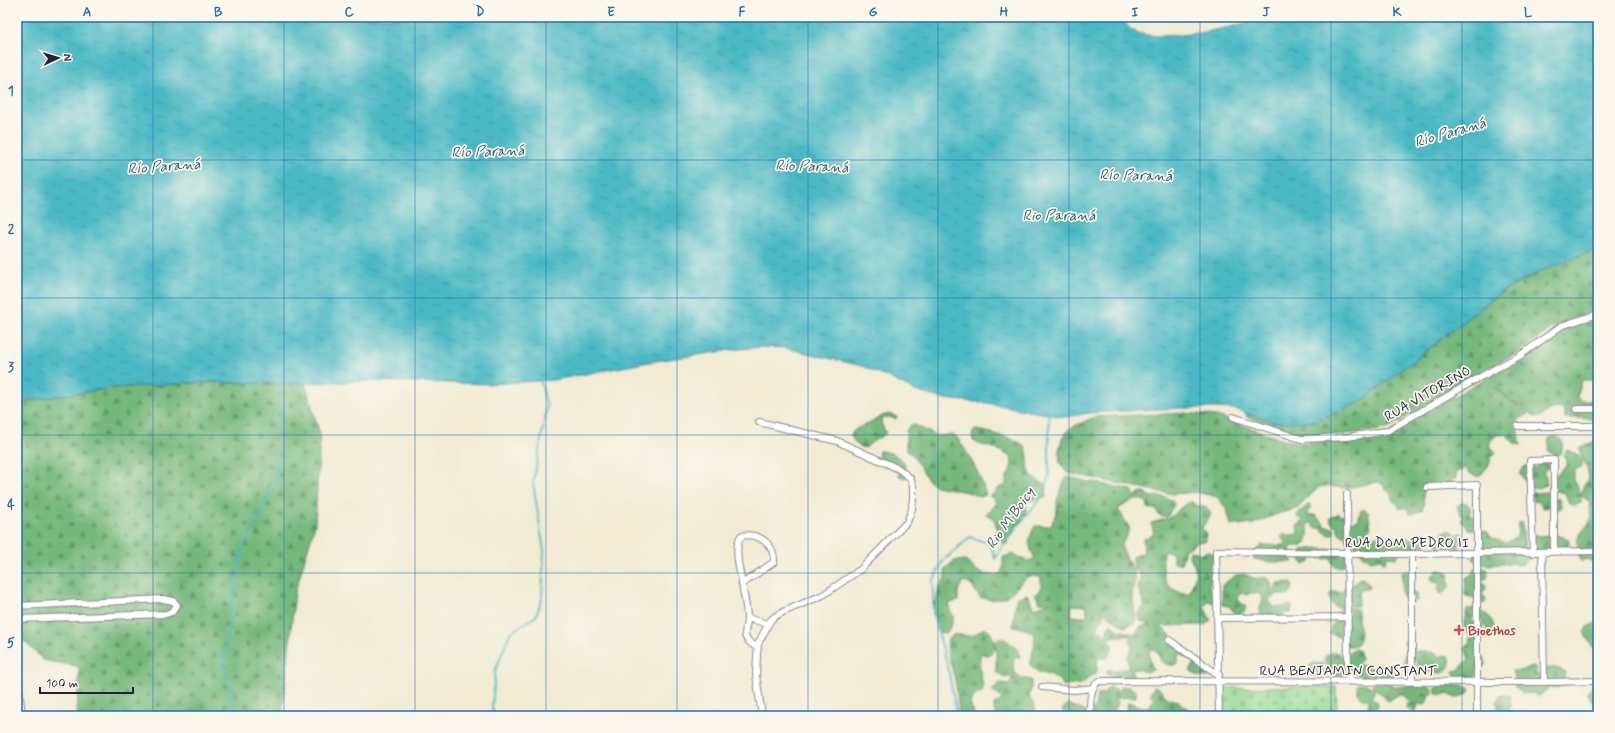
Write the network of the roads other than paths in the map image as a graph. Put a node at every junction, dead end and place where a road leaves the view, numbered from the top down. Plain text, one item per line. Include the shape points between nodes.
1 (1598, 314) edge
2 (1576, 409) dead end
3 (1598, 409) edge
4 (1232, 416) dead end
5 (760, 422) dead end
6 (1518, 426) dead end
7 (1598, 426) edge
8 (1427, 487) dead end
9 (1347, 494) dead end
10 (1598, 551) edge
11 (1542, 552) junction
12 (1554, 552) junction
13 (1533, 553) junction
14 (1347, 554) junction
15 (1412, 554) junction
16 (1477, 554) junction
17 (742, 584) junction
18 (17, 606) edge
19 (1348, 617) junction
20 (747, 618) junction
21 (1218, 618) junction
22 (17, 619) edge
23 (768, 624) junction
24 (1168, 640) dead end
25 (758, 648) junction
26 (17, 669) edge
27 (1219, 675) junction
28 (1412, 681) junction
29 (1598, 681) edge
30 (1219, 682) junction
31 (1348, 682) junction
32 (1478, 682) junction
33 (1544, 682) junction
34 (1042, 687) dead end
35 (1093, 688) junction
36 (22, 716) edge
37 (762, 716) edge
38 (1090, 716) edge
39 (1219, 716) edge
40 (1477, 716) edge

1 - 4 street, RUA VITORINO via 1561,326 1521,355 1387,431 1300,440
2 - 3 street
5 - 23 street via 837,441 899,469 910,478 913,486 912,509 907,522 861,569 823,595 774,617
6 - 7 street
8 - 16 street via 1477,486
9 - 14 street
10 - 12 street, RUA DOM PEDRO II
11 - 12 street, RUA DOM PEDRO II
11 - 13 street, RUA DOM PEDRO II
11 - 33 street
12 - 13 street via 1554,460 1530,461
13 - 16 street, RUA DOM PEDRO II
14 - 15 street, RUA DOM PEDRO II
14 - 19 street
14 - 21 street, RUA DOM PEDRO II via 1216,551
15 - 16 street, RUA DOM PEDRO II
15 - 28 street
16 - 32 street
17 - 17 street via 738,540 746,535 760,537 769,545 774,562
17 - 20 street
18 - 22 street via 164,599 177,605 172,612 166,614
19 - 21 street
19 - 31 street
20 - 23 street
20 - 25 street via 746,638
21 - 27 street
23 - 25 street
24 - 27 street
25 - 37 street via 756,675
26 - 36 street
27 - 30 street
28 - 31 street, RUA BENJAMIN CONSTANT
28 - 32 street, RUA BENJAMIN CONSTANT
29 - 33 street, RUA BENJAMIN CONSTANT
30 - 31 street, RUA BENJAMIN CONSTANT
30 - 35 street, RUA BENJAMIN CONSTANT via 1099,681
30 - 39 street
32 - 33 street, RUA BENJAMIN CONSTANT
32 - 40 street
34 - 35 street via 1074,690
35 - 38 street

